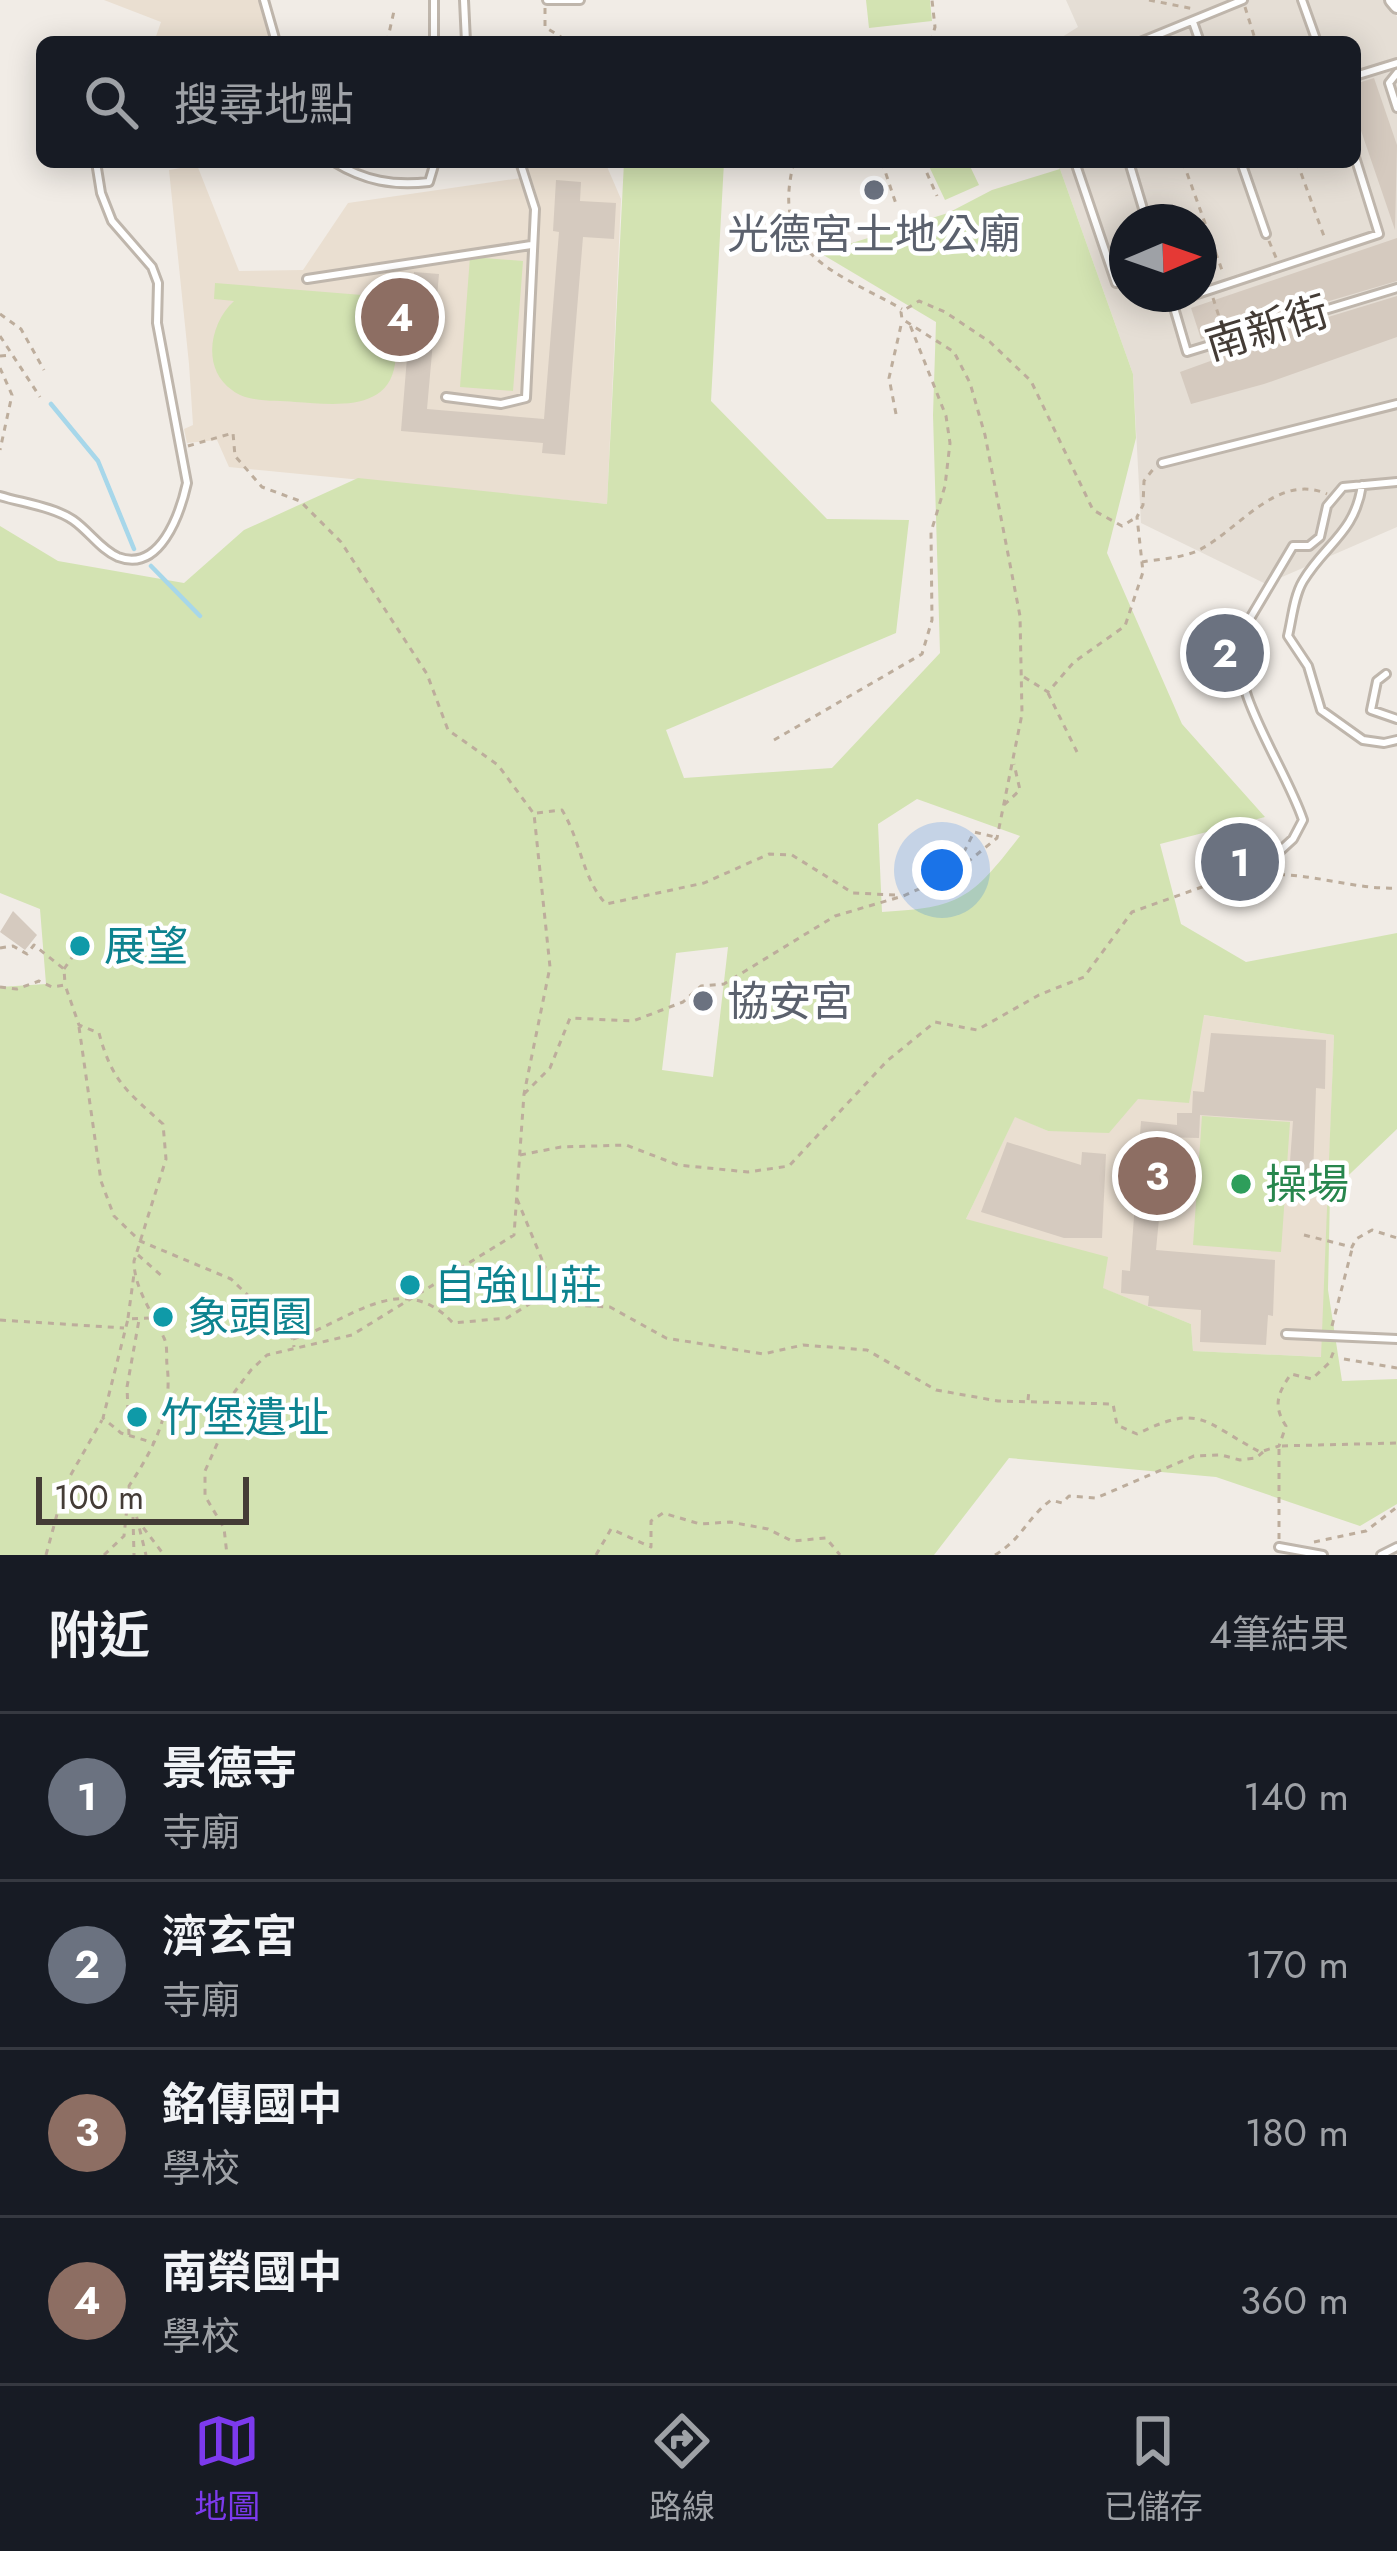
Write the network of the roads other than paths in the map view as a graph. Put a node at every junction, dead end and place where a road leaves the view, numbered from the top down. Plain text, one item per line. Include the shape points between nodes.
1 (265, 0) edge
2 (434, 0) edge
3 (464, 0) edge
4 (546, 0) edge
5 (580, 0) edge
6 (1243, 0) edge
7 (1302, 0) edge
8 (1193, 22) junction
9 (274, 36) edge
10 (434, 36) edge
11 (466, 36) edge
12 (1158, 36) edge
13 (1198, 36) edge
14 (1315, 36) edge
15 (1397, 63) edge
16 (1397, 73) edge
17 (1361, 74) edge
18 (1397, 109) edge
19 (97, 168) edge
20 (346, 168) edge
21 (434, 168) edge
22 (522, 168) edge
23 (1077, 168) edge
24 (1131, 168) edge
25 (1243, 168) edge
26 (1358, 168) edge
27 (1142, 204) edge
28 (1266, 234) road end
29 (531, 245) junction
30 (1109, 265) edge
31 (307, 279) dead end
32 (1397, 288) edge
33 (1217, 289) edge
34 (1176, 312) edge
35 (446, 398) dead end
36 (1397, 404) edge
37 (1162, 463) road end
38 (1397, 482) edge
39 (1362, 485) junction
40 (0, 496) edge
41 (1386, 674) dead end
42 (1397, 719) edge
43 (1397, 740) edge
44 (1251, 875) road end
45 (1286, 1334) dead end
46 (1397, 1339) edge
47 (1279, 1547) road end
48 (1397, 1547) edge
49 (1323, 1555) edge
50 (1381, 1555) edge

1 - 9 lane
2 - 10 lane
3 - 11 lane
4 - 5 lane
6 - 8 lane
7 - 14 lane
8 - 12 lane
8 - 13 lane
15 - 17 lane
16 - 18 lane via 1389,82
19 - 40 lane via 112,220 158,283 157,323 187,483 175,524 152,554 135,561 114,555 70,518
20 - 21 lane via 397,186 428,182
22 - 29 lane via 535,209
23 - 30 lane
24 - 27 lane
25 - 28 lane
26 - 33 lane, 南新街 via 1379,234
29 - 31 lane
29 - 35 lane via 526,398
32 - 34 lane, 南新街 via 1187,352
36 - 37 lane
38 - 39 lane
39 - 43 lane via 1358,510 1302,582 1288,636 1308,666 1321,710 1363,740
39 - 44 lane via 1342,487 1327,506 1320,537 1293,546 1239,637 1245,687 1303,820
41 - 42 lane via 1376,681 1371,710
45 - 46 lane
47 - 49 lane
48 - 50 lane

